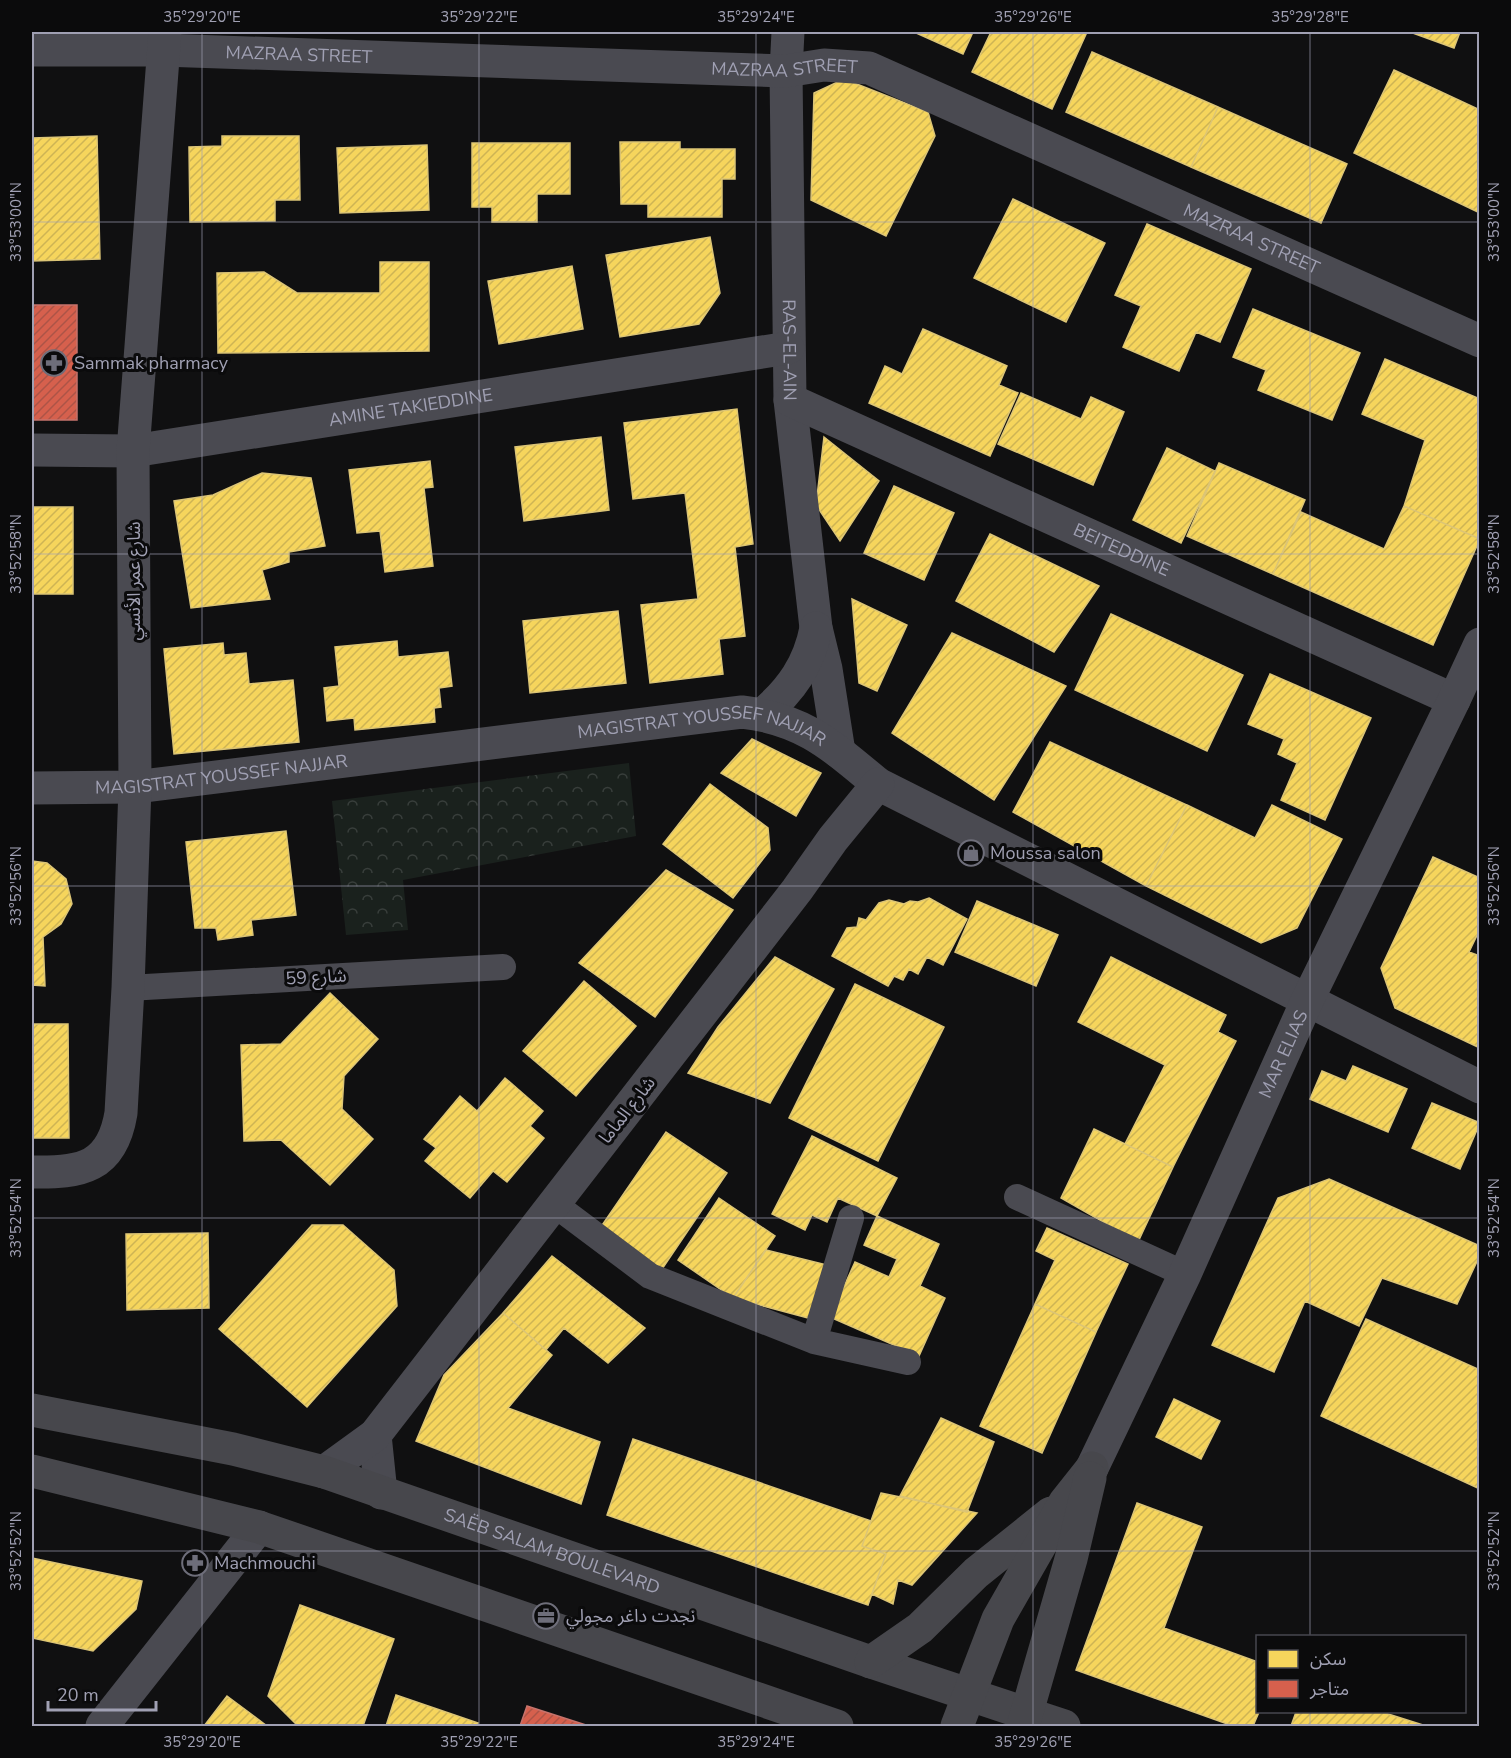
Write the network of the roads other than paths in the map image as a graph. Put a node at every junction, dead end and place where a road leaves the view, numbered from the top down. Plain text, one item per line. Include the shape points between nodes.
1 (788, 32) edge
2 (163, 41) edge
3 (32, 50) edge
4 (786, 71) junction
5 (1479, 340) edge
6 (788, 348) junction
7 (790, 400) junction
8 (32, 450) edge
9 (133, 451) junction
10 (816, 628) junction
11 (1479, 644) edge
12 (1454, 700) junction
13 (763, 714) junction
14 (839, 752) junction
15 (878, 784) junction
16 (135, 787) junction
17 (32, 788) edge
18 (503, 967) dead end
19 (128, 988) junction
20 (1307, 1001) junction
21 (1479, 1088) edge
22 (32, 1172) edge
23 (1017, 1197) dead end
24 (554, 1204) junction
25 (851, 1218) dead end
26 (1185, 1274) junction
27 (814, 1341) junction
28 (908, 1362) dead end
29 (32, 1399) edge
30 (32, 1410) edge
31 (67, 1417) junction
32 (375, 1435) junction
33 (1092, 1467) junction
34 (324, 1472) junction
35 (37, 1473) edge
36 (381, 1493) junction
37 (1065, 1502) junction
38 (259, 1527) junction
39 (871, 1662) junction
40 (968, 1695) junction
41 (1025, 1720) edge
42 (819, 1724) edge
43 (102, 1726) edge
44 (957, 1726) edge
45 (1064, 1726) edge

1 - 4 street, RAS-EL-AIN
2 - 3 street, MAZRAA STREET
2 - 4 street, MAZRAA STREET
2 - 9 street, شارع عمر الأنسي
4 - 5 street, MAZRAA STREET via 824,65 869,68
4 - 6 street, RAS-EL-AIN
6 - 7 street, RAS-EL-AIN
6 - 9 street, AMINE TAKIEDDINE
7 - 10 street, RAS-EL-AIN
7 - 12 street, BEITEDDINE
8 - 9 street, AMINE TAKIEDDINE
9 - 16 street, شارع عمر الأنسي
10 - 13 street, RAS-EL-AIN via 797,678
10 - 14 street, RAS-EL-AIN
11 - 12 street, MAR ELIAS
12 - 20 street, MAR ELIAS
13 - 14 street, MAGISTRAT YOUSSEF NAJJAR via 790,722
13 - 16 street, MAGISTRAT YOUSSEF NAJJAR via 742,712
14 - 15 street, MAGISTRAT YOUSSEF NAJJAR
15 - 20 street, MAGISTRAT YOUSSEF NAJJAR
15 - 24 street, شارع الماما
16 - 17 street, MAGISTRAT YOUSSEF NAJJAR
16 - 19 street, شارع عمر الأنسي
18 - 19 street, شارع 59
19 - 22 street, شارع عمر الأنسي via 121,1113 114,1142 107,1152 83,1167 68,1172
20 - 21 street, MAGISTRAT YOUSSEF NAJJAR
20 - 26 street, MAR ELIAS
23 - 26 street
24 - 27 street via 650,1276
24 - 32 street, شارع الماما
25 - 27 street
26 - 33 street, MAR ELIAS
27 - 28 street
29 - 31 highway
30 - 31 highway, SAËB SALAM BOULEVARD
31 - 34 highway, SAËB SALAM BOULEVARD via 233,1449
32 - 34 street, شارع الماما
32 - 36 street
33 - 37 highway
33 - 41 highway via 1071,1559
34 - 36 highway, SAËB SALAM BOULEVARD
35 - 38 highway
36 - 39 highway, SAËB SALAM BOULEVARD
37 - 39 highway via 976,1573 920,1628
37 - 40 highway via 998,1619
38 - 42 highway
38 - 43 street
39 - 40 highway, SAËB SALAM BOULEVARD
40 - 41 highway, SAËB SALAM BOULEVARD
40 - 44 highway
41 - 45 highway, SAËB SALAM BOULEVARD

